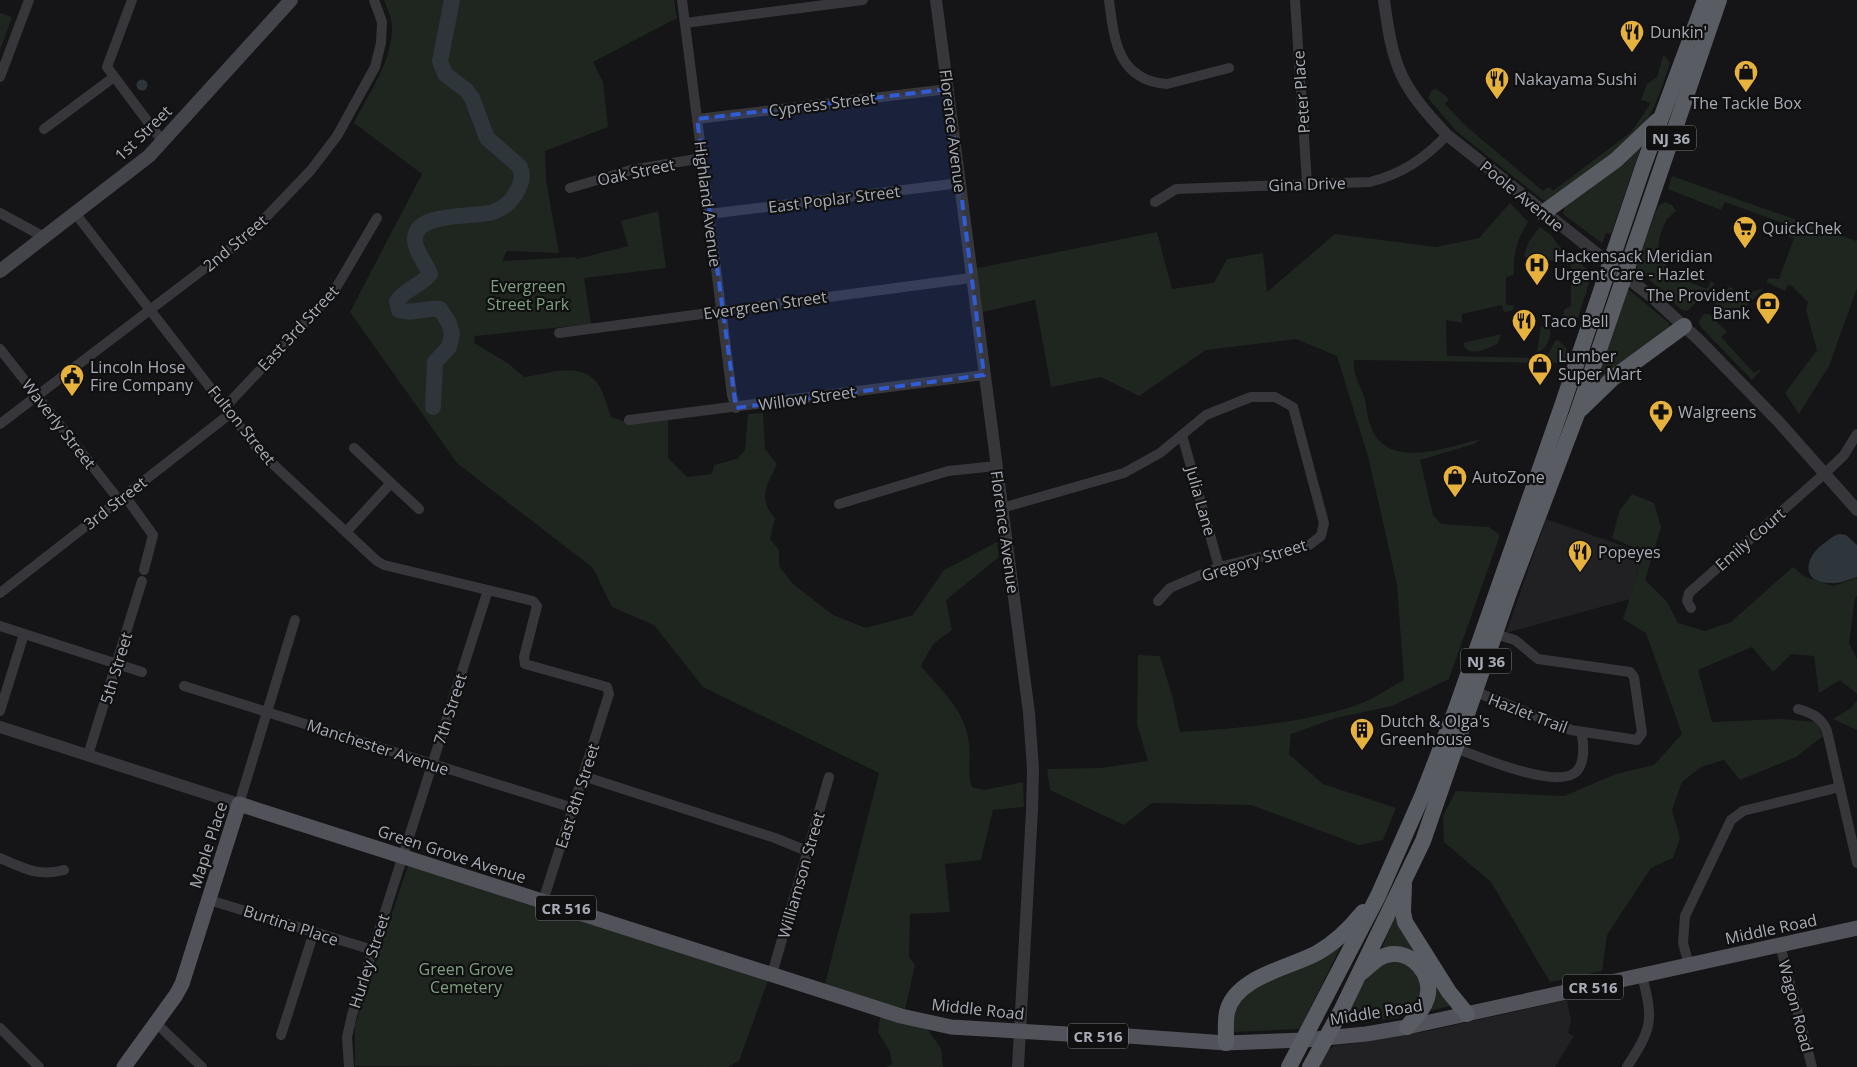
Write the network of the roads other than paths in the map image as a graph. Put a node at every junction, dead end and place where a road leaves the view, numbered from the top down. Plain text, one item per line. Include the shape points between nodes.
1 (29, 0) edge
2 (132, 0) edge
3 (291, 0) edge
4 (374, 0) edge
5 (682, 0) edge
6 (862, 0) edge
7 (936, 0) edge
8 (1109, 0) edge
9 (1295, 0) edge
10 (1384, 0) edge
11 (1705, 0) edge
12 (1719, 0) edge
13 (685, 23) junction
14 (1229, 68) dead end
15 (0, 77) edge
16 (114, 77) junction
17 (948, 89) junction
18 (1662, 116) junction
19 (697, 119) junction
20 (44, 129) dead end
21 (1447, 135) junction
22 (163, 142) junction
23 (702, 158) junction
24 (960, 183) junction
25 (1307, 183) junction
26 (570, 188) dead end
27 (1155, 202) dead end
28 (0, 213) edge
29 (75, 213) junction
30 (1543, 213) junction
31 (709, 214) junction
32 (377, 218) dead end
33 (44, 237) junction
34 (1609, 264) junction
35 (0, 271) edge
36 (1625, 277) junction
37 (971, 278) junction
38 (151, 310) junction
39 (722, 311) junction
40 (1684, 326) junction
41 (559, 334) dead end
42 (0, 349) edge
43 (984, 375) junction
44 (36, 395) junction
45 (736, 408) junction
46 (228, 410) junction
47 (1577, 414) junction
48 (629, 420) dead end
49 (0, 424) edge
50 (1857, 434) edge
51 (1182, 435) junction
52 (354, 448) dead end
53 (996, 466) junction
54 (1824, 474) junction
55 (391, 483) junction
56 (122, 498) junction
57 (838, 504) dead end
58 (1002, 508) junction
59 (419, 509) dead end
60 (1857, 510) edge
61 (346, 532) junction
62 (1219, 567) junction
63 (144, 570) dead end
64 (142, 581) dead end
65 (488, 590) junction
66 (0, 593) edge
67 (1158, 601) dead end
68 (1691, 608) dead end
69 (295, 620) dead end
70 (0, 626) edge
71 (24, 634) junction
72 (1495, 634) junction
73 (117, 664) junction
74 (142, 672) dead end
75 (184, 686) dead end
76 (609, 690) joint
77 (1476, 692) junction
78 (1798, 709) dead end
79 (0, 711) edge
80 (266, 712) junction
81 (0, 728) edge
82 (1581, 732) junction
83 (1455, 748) junction
84 (88, 755) junction
85 (432, 764) junction
86 (583, 776) junction
87 (829, 776) dead end
88 (1840, 787) junction
89 (239, 804) junction
90 (573, 808) junction
91 (807, 851) junction
92 (403, 856) junction
93 (0, 858) edge
94 (1857, 863) edge
95 (64, 870) dead end
96 (1405, 877) junction
97 (1378, 896) junction
98 (209, 900) junction
99 (543, 901) junction
100 (1857, 928) edge
101 (314, 932) junction
102 (1780, 945) junction
103 (373, 950) junction
104 (1689, 965) junction
105 (772, 974) junction
106 (1642, 976) junction
107 (1356, 977) junction
108 (893, 1013) joint
109 (1467, 1014) junction
110 (156, 1023) junction
111 (1407, 1027) junction
112 (0, 1028) edge
113 (1021, 1031) junction
114 (281, 1035) dead end
115 (1328, 1037) junction
116 (1304, 1040) junction
117 (1226, 1043) junction
118 (39, 1067) edge
119 (124, 1067) edge
120 (202, 1067) edge
121 (349, 1067) edge
122 (1018, 1067) edge
123 (1289, 1067) edge
124 (1310, 1067) edge
125 (1627, 1067) edge
126 (1812, 1067) edge

1 - 15 street
2 - 16 street via 107,62
3 - 22 main road, 1st Street
4 - 38 street, 2nd Street via 382,22 375,67 330,148 257,227
5 - 13 street, Highland Avenue
6 - 13 street
7 - 17 street, Florence Avenue
8 - 14 street via 1116,48 1133,72 1166,84
9 - 25 street, Peter Place
10 - 21 street, Poole Avenue via 1396,66 1413,97
11 - 18 highway, NJ 36
12 - 36 highway, NJ 36
13 - 19 street, Highland Avenue
16 - 20 street
16 - 22 street
17 - 19 street, Cypress Street
17 - 24 street, Florence Avenue
18 - 30 highway via 1616,160
18 - 34 highway, NJ 36
19 - 23 street, Highland Avenue
21 - 25 street, Gina Drive via 1427,156 1391,177 1370,182
21 - 30 street, Poole Avenue
22 - 29 main road, 1st Street
23 - 26 street, Oak Street via 631,170
23 - 31 street, Highland Avenue
24 - 31 street, East Poplar Street
24 - 37 street, Florence Avenue
25 - 27 street, Gina Drive via 1176,188
28 - 33 street
29 - 33 main road, 1st Street
29 - 38 street, Fulton Street
30 - 34 street, Poole Avenue
31 - 39 street, Highland Avenue
32 - 46 street, East 3rd Street via 339,287
33 - 35 main road, 1st Street
34 - 36 street, Poole Avenue
34 - 97 highway, NJ 36 via 1456,709
36 - 40 street, Poole Avenue
36 - 47 highway, NJ 36
37 - 39 street, Evergreen Street
37 - 43 street, Florence Avenue
38 - 44 street, 2nd Street
38 - 46 street, Fulton Street
39 - 41 street, Evergreen Street
39 - 45 street, Highland Avenue
40 - 47 highway via 1607,382
40 - 54 street, Poole Avenue via 1766,408
42 - 44 street, Waverly Street
43 - 45 street, Willow Street
43 - 53 street, Florence Avenue
44 - 49 street, 2nd Street
44 - 56 street, Waverly Street
45 - 48 street, Willow Street
46 - 56 street, 3rd Street
46 - 61 street, Fulton Street via 274,466
47 - 72 highway, NJ 36
50 - 54 street via 1844,454
51 - 58 street, Gregory Street via 1160,454 1124,473
51 - 62 street, Julia Lane
51 - 62 street, Gregory Street via 1206,415 1251,397 1275,397 1293,407 1324,523 1321,536 1309,545
52 - 55 street
53 - 57 street via 948,471
53 - 58 street, Florence Avenue
54 - 60 street, Poole Avenue
54 - 68 street, Emily Court via 1689,593 1687,601
55 - 59 street
55 - 61 street
56 - 63 street, Waverly Street via 153,535
56 - 66 street, 3rd Street
58 - 113 street, Florence Avenue via 1029,713 1032,769
61 - 65 street, Fulton Street via 384,565
62 - 67 street, Gregory Street via 1170,588
64 - 73 street, 5th Street
65 - 76 street, Fulton Street via 538,601 525,664 602,684
65 - 85 street, 7th Street
69 - 80 street, Maple Place
70 - 71 street
71 - 73 street
71 - 79 street
72 - 77 highway, NJ 36
72 - 82 street, Hazlet Trail via 1515,640 1538,659 1633,674 1642,733 1637,740
73 - 74 street
73 - 84 street, 5th Street
75 - 80 street, Manchester Avenue
76 - 86 street, East 8th Street
77 - 82 street, Hazlet Trail via 1542,720
77 - 83 highway, NJ 36
78 - 88 street via 1811,713 1824,724
80 - 85 street, Manchester Avenue
80 - 89 street, Maple Place
81 - 84 street, Green Grove Avenue
82 - 83 street, Hazlet Trail via 1585,745 1577,770 1560,778
83 - 96 highway, NJ 36 via 1422,841
84 - 89 street, Green Grove Avenue
85 - 90 street, Manchester Avenue
85 - 92 street, 7th Street
86 - 90 street, East 8th Street
86 - 91 street
87 - 91 street, Williamson Street
88 - 94 street
88 - 104 street via 1743,811 1731,820 1685,916 1683,943
89 - 92 main road, Green Grove Avenue / CR 516
89 - 98 main road, Maple Place
90 - 99 street, East 8th Street
91 - 105 street, Williamson Street
92 - 99 main road, Green Grove Avenue / CR 516
92 - 103 street, Hurley Street
93 - 95 street via 35,872 48,874
96 - 107 highway, NJ 36
96 - 109 highway via 1402,912 1405,922 1449,992
97 - 116 highway, NJ 36
97 - 117 highway via 1344,933 1318,952 1238,991 1227,1011
98 - 101 street, Burtina Place
98 - 110 main road, Maple Place via 182,984
99 - 105 main road, Green Grove Avenue / CR 516
100 - 102 main road, Middle Road / CR 516
101 - 103 street, Burtina Place
101 - 114 street
102 - 104 main road, Middle Road / CR 516
102 - 126 street, Wagon Road
103 - 121 street, Hurley Street via 348,1027
104 - 106 main road, Middle Road / CR 516
105 - 108 main road, Green Grove Avenue / CR 516
106 - 109 main road, Middle Road / CR 516
106 - 125 street via 1650,1023 1642,1044
107 - 111 highway via 1378,958 1390,954 1415,961 1426,974 1429,991 1424,1006
107 - 115 highway, NJ 36
108 - 113 main road, Middle Road / CR 516 via 951,1027
109 - 111 main road, Middle Road / CR 516
110 - 119 main road, Maple Place
110 - 120 street
111 - 115 main road, Middle Road / CR 516
112 - 118 street
113 - 117 main road, Middle Road / CR 516
113 - 122 street, Florence Avenue
115 - 116 main road, Middle Road / CR 516
115 - 124 highway, NJ 36
116 - 117 main road, Middle Road / CR 516
116 - 123 highway, NJ 36

